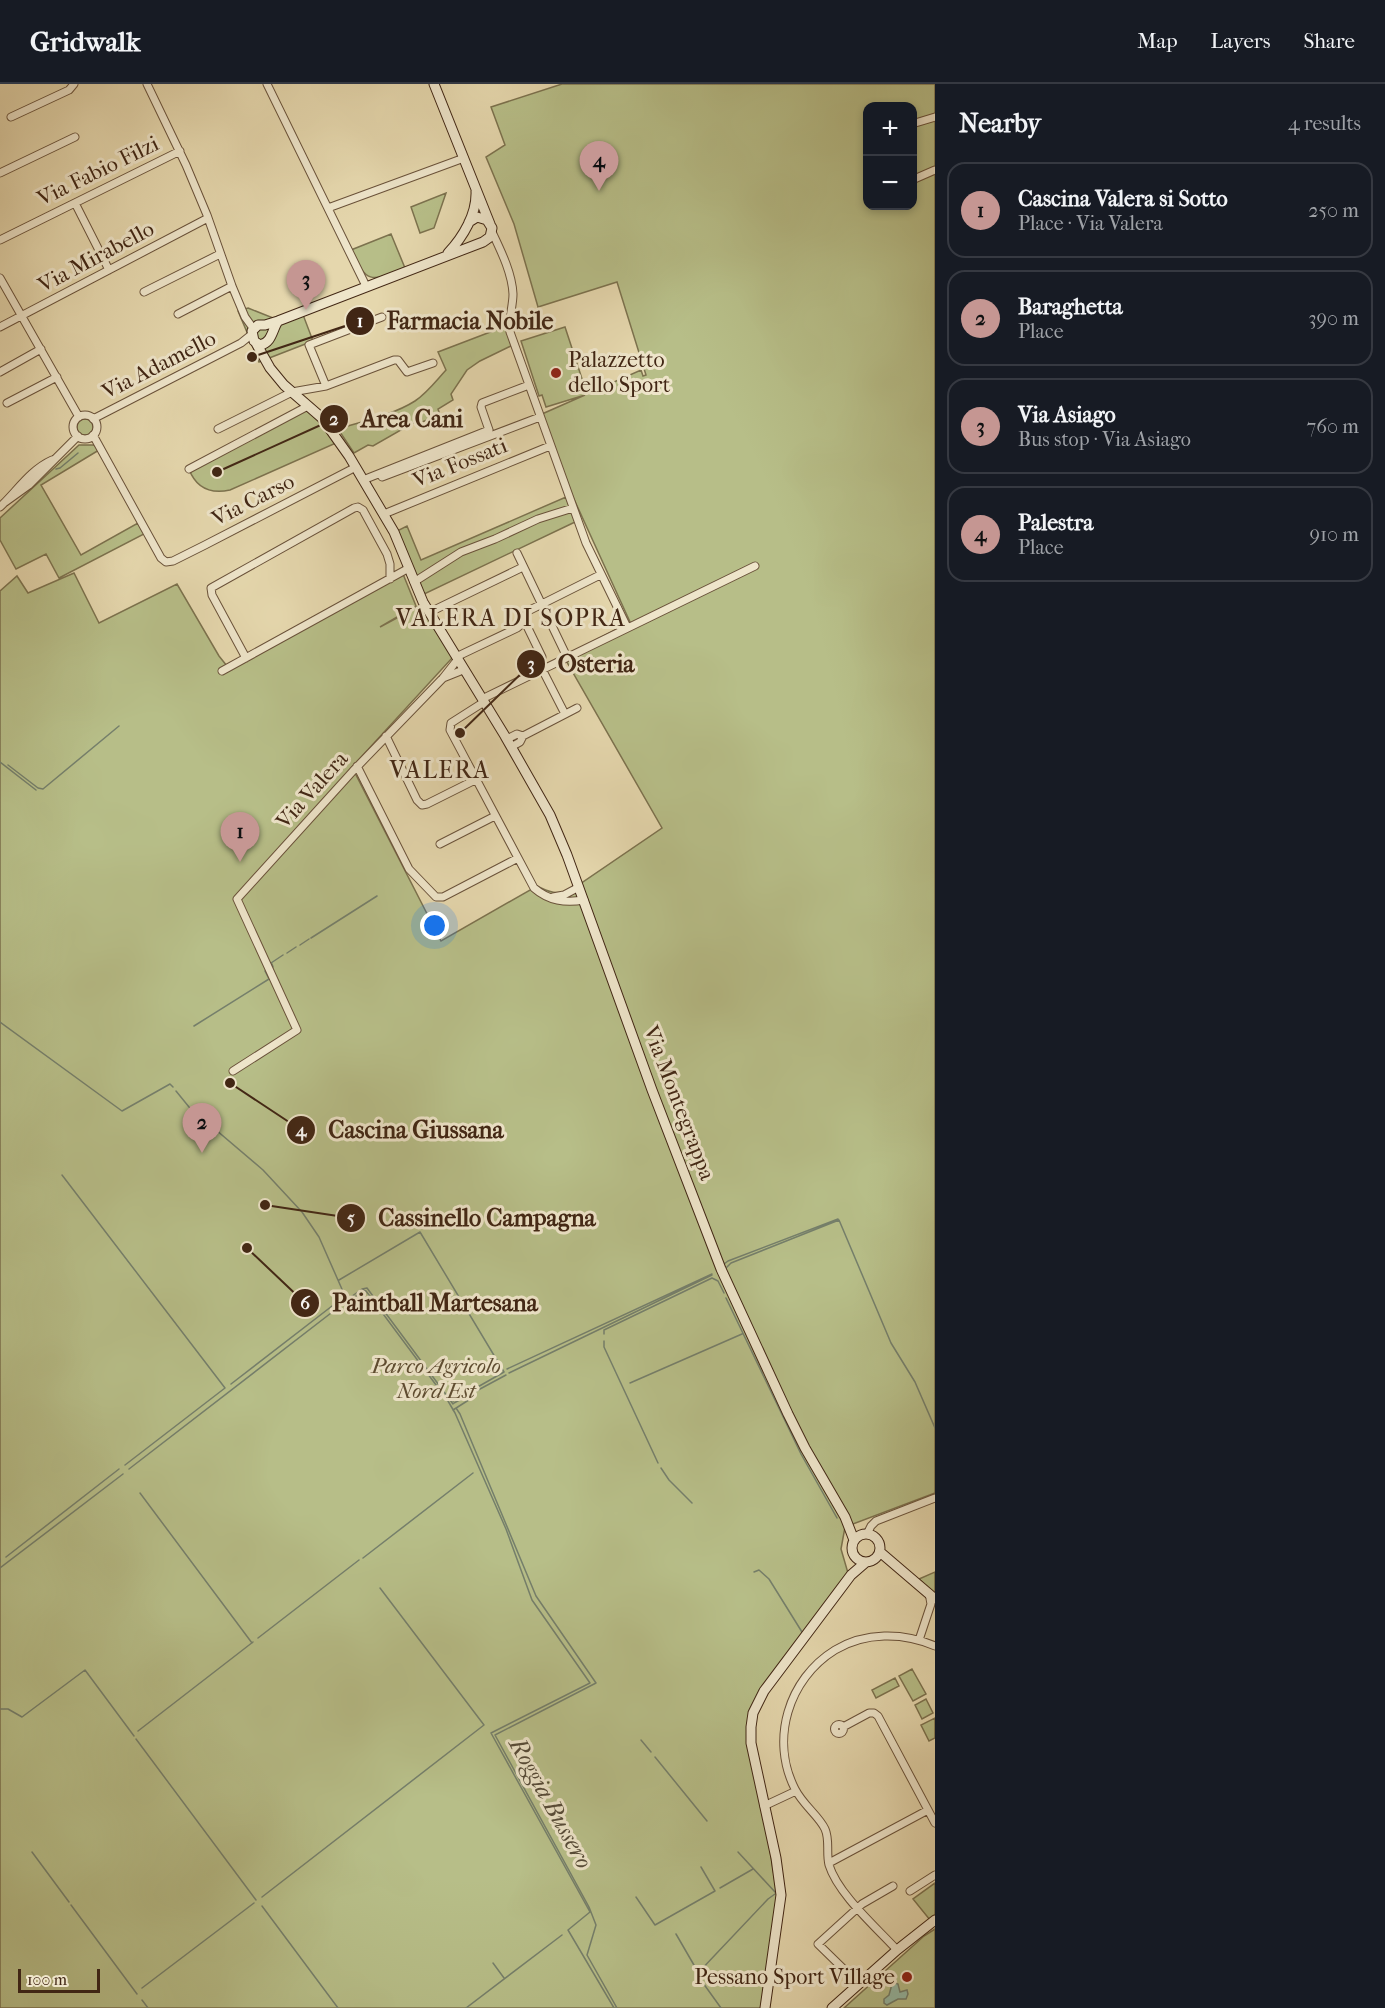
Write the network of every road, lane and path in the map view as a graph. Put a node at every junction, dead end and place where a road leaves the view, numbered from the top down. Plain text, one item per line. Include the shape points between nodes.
1 (74, 84) edge
2 (147, 84) edge
3 (267, 84) edge
4 (434, 84) edge
5 (11, 117) dead end
6 (935, 117) edge
7 (917, 122) edge
8 (75, 137) dead end
9 (180, 151) junction
10 (464, 158) junction
11 (935, 170) edge
12 (0, 173) edge
13 (917, 178) edge
14 (475, 185) junction
15 (75, 203) junction
16 (328, 208) junction
17 (208, 218) junction
18 (468, 224) junction
19 (490, 235) junction
20 (0, 240) edge
21 (220, 254) junction
22 (446, 255) junction
23 (109, 270) junction
24 (0, 278) edge
25 (232, 286) junction
26 (366, 286) junction
27 (144, 292) dead end
28 (178, 314) dead end
29 (23, 316) junction
30 (382, 317) dead end
31 (0, 327) edge
32 (268, 328) junction
33 (256, 338) junction
34 (41, 349) junction
35 (433, 363) dead end
36 (0, 372) edge
37 (57, 377) junction
38 (528, 385) junction
39 (326, 386) junction
40 (292, 392) junction
41 (7, 403) dead end
42 (308, 405) junction
43 (80, 417) junction
44 (540, 417) junction
45 (93, 419) junction
46 (218, 429) dead end
47 (492, 432) junction
48 (93, 435) junction
49 (78, 436) junction
50 (550, 446) junction
51 (356, 467) junction
52 (189, 469) dead end
53 (365, 482) junction
54 (2, 505) edge
55 (573, 508) junction
56 (384, 514) junction
57 (517, 554) dead end
58 (755, 566) dead end
59 (524, 567) junction
60 (409, 568) junction
61 (600, 575) junction
62 (390, 579) junction
63 (414, 582) junction
64 (541, 604) junction
65 (430, 612) junction
66 (524, 620) junction
67 (627, 627) junction
68 (542, 657) dead end
69 (567, 657) junction
70 (246, 658) junction
71 (457, 658) junction
72 (542, 669) junction
73 (463, 670) junction
74 (222, 671) dead end
75 (443, 678) junction
76 (483, 701) junction
77 (577, 708) dead end
78 (565, 714) junction
79 (386, 736) junction
80 (509, 743) junction
81 (357, 766) junction
82 (475, 780) junction
83 (495, 816) junction
84 (440, 844) dead end
85 (518, 858) junction
86 (579, 887) junction
87 (548, 897) junction
88 (584, 900) junction
89 (233, 1071) dead end
90 (935, 1498) edge
91 (845, 1517) junction
92 (865, 1534) junction
93 (854, 1540) junction
94 (852, 1552) junction
95 (880, 1552) junction
96 (869, 1562) junction
97 (896, 1567) junction
98 (845, 1583) junction
99 (932, 1596) edge
100 (919, 1640) junction
101 (935, 1646) edge
102 (843, 1727) dead end
103 (796, 1791) junction
104 (764, 1806) junction
105 (928, 1810) junction
106 (935, 1823) edge
107 (829, 1863) junction
108 (935, 1875) edge
109 (893, 1886) dead end
110 (910, 1892) dead end
111 (858, 1907) junction
112 (935, 1920) edge
113 (897, 1950) junction
114 (859, 1984) junction
115 (765, 2008) edge
116 (832, 2008) edge

1 - 5 street
2 - 9 street
3 - 16 street
4 - 10 street
6 - 7 street
8 - 12 street
9 - 15 street, Via Fabio Filzi
9 - 17 street
10 - 14 street
10 - 16 street
11 - 13 street
14 - 18 street via 476,199
14 - 19 street
15 - 20 street, Via Fabio Filzi
15 - 23 street
16 - 26 street
17 - 21 street
17 - 23 street, Via Mirabello
18 - 19 street via 482,217 489,222
18 - 19 street via 466,233 471,240 477,243
18 - 22 street
19 - 22 street
19 - 38 street via 502,254 512,287 510,330
21 - 25 street
21 - 27 street
22 - 26 street
23 - 29 street, Via Mirabello
24 - 29 street
25 - 28 street
25 - 33 street
26 - 32 street
29 - 31 street, Via Mirabello
29 - 34 street
30 - 39 street via 309,345
32 - 33 street via 259,325
32 - 33 street via 270,339
33 - 40 street, Via Montegrappa via 278,378
33 - 45 street, Via Adamello
34 - 36 street
34 - 37 street
35 - 39 street via 407,372 395,359
37 - 41 street
37 - 43 street
38 - 44 street
38 - 47 street via 482,403
39 - 40 street
40 - 42 street, Via Montegrappa
40 - 46 street
42 - 51 street, Via Montegrappa
42 - 52 street
43 - 45 street
43 - 49 street via 73,425
44 - 47 street
44 - 50 street
45 - 48 street
47 - 53 street
48 - 49 street via 86,439
48 - 51 street, Via Carso via 166,562
49 - 54 street
50 - 55 street
50 - 56 street, Via Fossati
51 - 53 street, Via Montegrappa
53 - 56 street, Via Montegrappa
55 - 61 street
55 - 63 street via 456,554
56 - 60 street, Via Montegrappa
57 - 59 street
58 - 67 street
59 - 64 street
59 - 65 street
60 - 62 street
60 - 63 street, Via Montegrappa
61 - 64 street
61 - 67 street
62 - 70 street
62 - 70 street via 385,549 363,510 354,508 211,588
63 - 65 street, Via Montegrappa
64 - 66 street via 527,612
64 - 69 street
65 - 71 street, Via Montegrappa
66 - 68 street
66 - 71 street via 517,628
67 - 69 street
69 - 72 street
70 - 74 street
71 - 73 street, Via Montegrappa
71 - 75 street, Via Valera
72 - 76 street
72 - 78 street
73 - 75 street, Via Valera
73 - 76 street, Via Montegrappa
75 - 79 street, Via Valera
76 - 80 street, Via Montegrappa
76 - 82 street via 449,726
77 - 78 street
78 - 80 street via 523,736 520,742
79 - 81 street, Via Valera
79 - 82 street via 422,804
80 - 86 street, Via Montegrappa via 557,829
81 - 85 street via 409,869 436,897 443,897
81 - 89 street, Via Valera via 237,899 297,1030
82 - 83 street
83 - 84 street
83 - 85 street
85 - 87 street via 534,888
86 - 87 street via 564,895
86 - 88 street, Via Montegrappa
87 - 88 street via 565,902
88 - 91 street, Via Montegrappa via 723,1275 801,1440
90 - 92 street via 875,1522
91 - 92 street, Via Montegrappa
91 - 93 street, Via Montegrappa
92 - 93 street
92 - 95 street via 878,1540
93 - 94 street
94 - 96 street via 857,1559
94 - 98 street
95 - 96 street
95 - 97 street
96 - 97 street
96 - 98 street via 853,1572
97 - 99 street
98 - 104 street via 766,1687 755,1709 752,1743
99 - 100 street
100 - 101 street
100 - 103 street via 885,1635 857,1640 828,1655 806,1676 791,1701 784,1732 786,1767
102 - 105 street via 868,1714 877,1715
103 - 104 street
103 - 107 street via 825,1829
104 - 115 street via 781,1895
105 - 106 street
105 - 107 street
107 - 111 street via 842,1889
108 - 110 street
109 - 111 street
111 - 113 street
111 - 114 street via 818,1944
112 - 113 street
113 - 114 street
114 - 116 street

